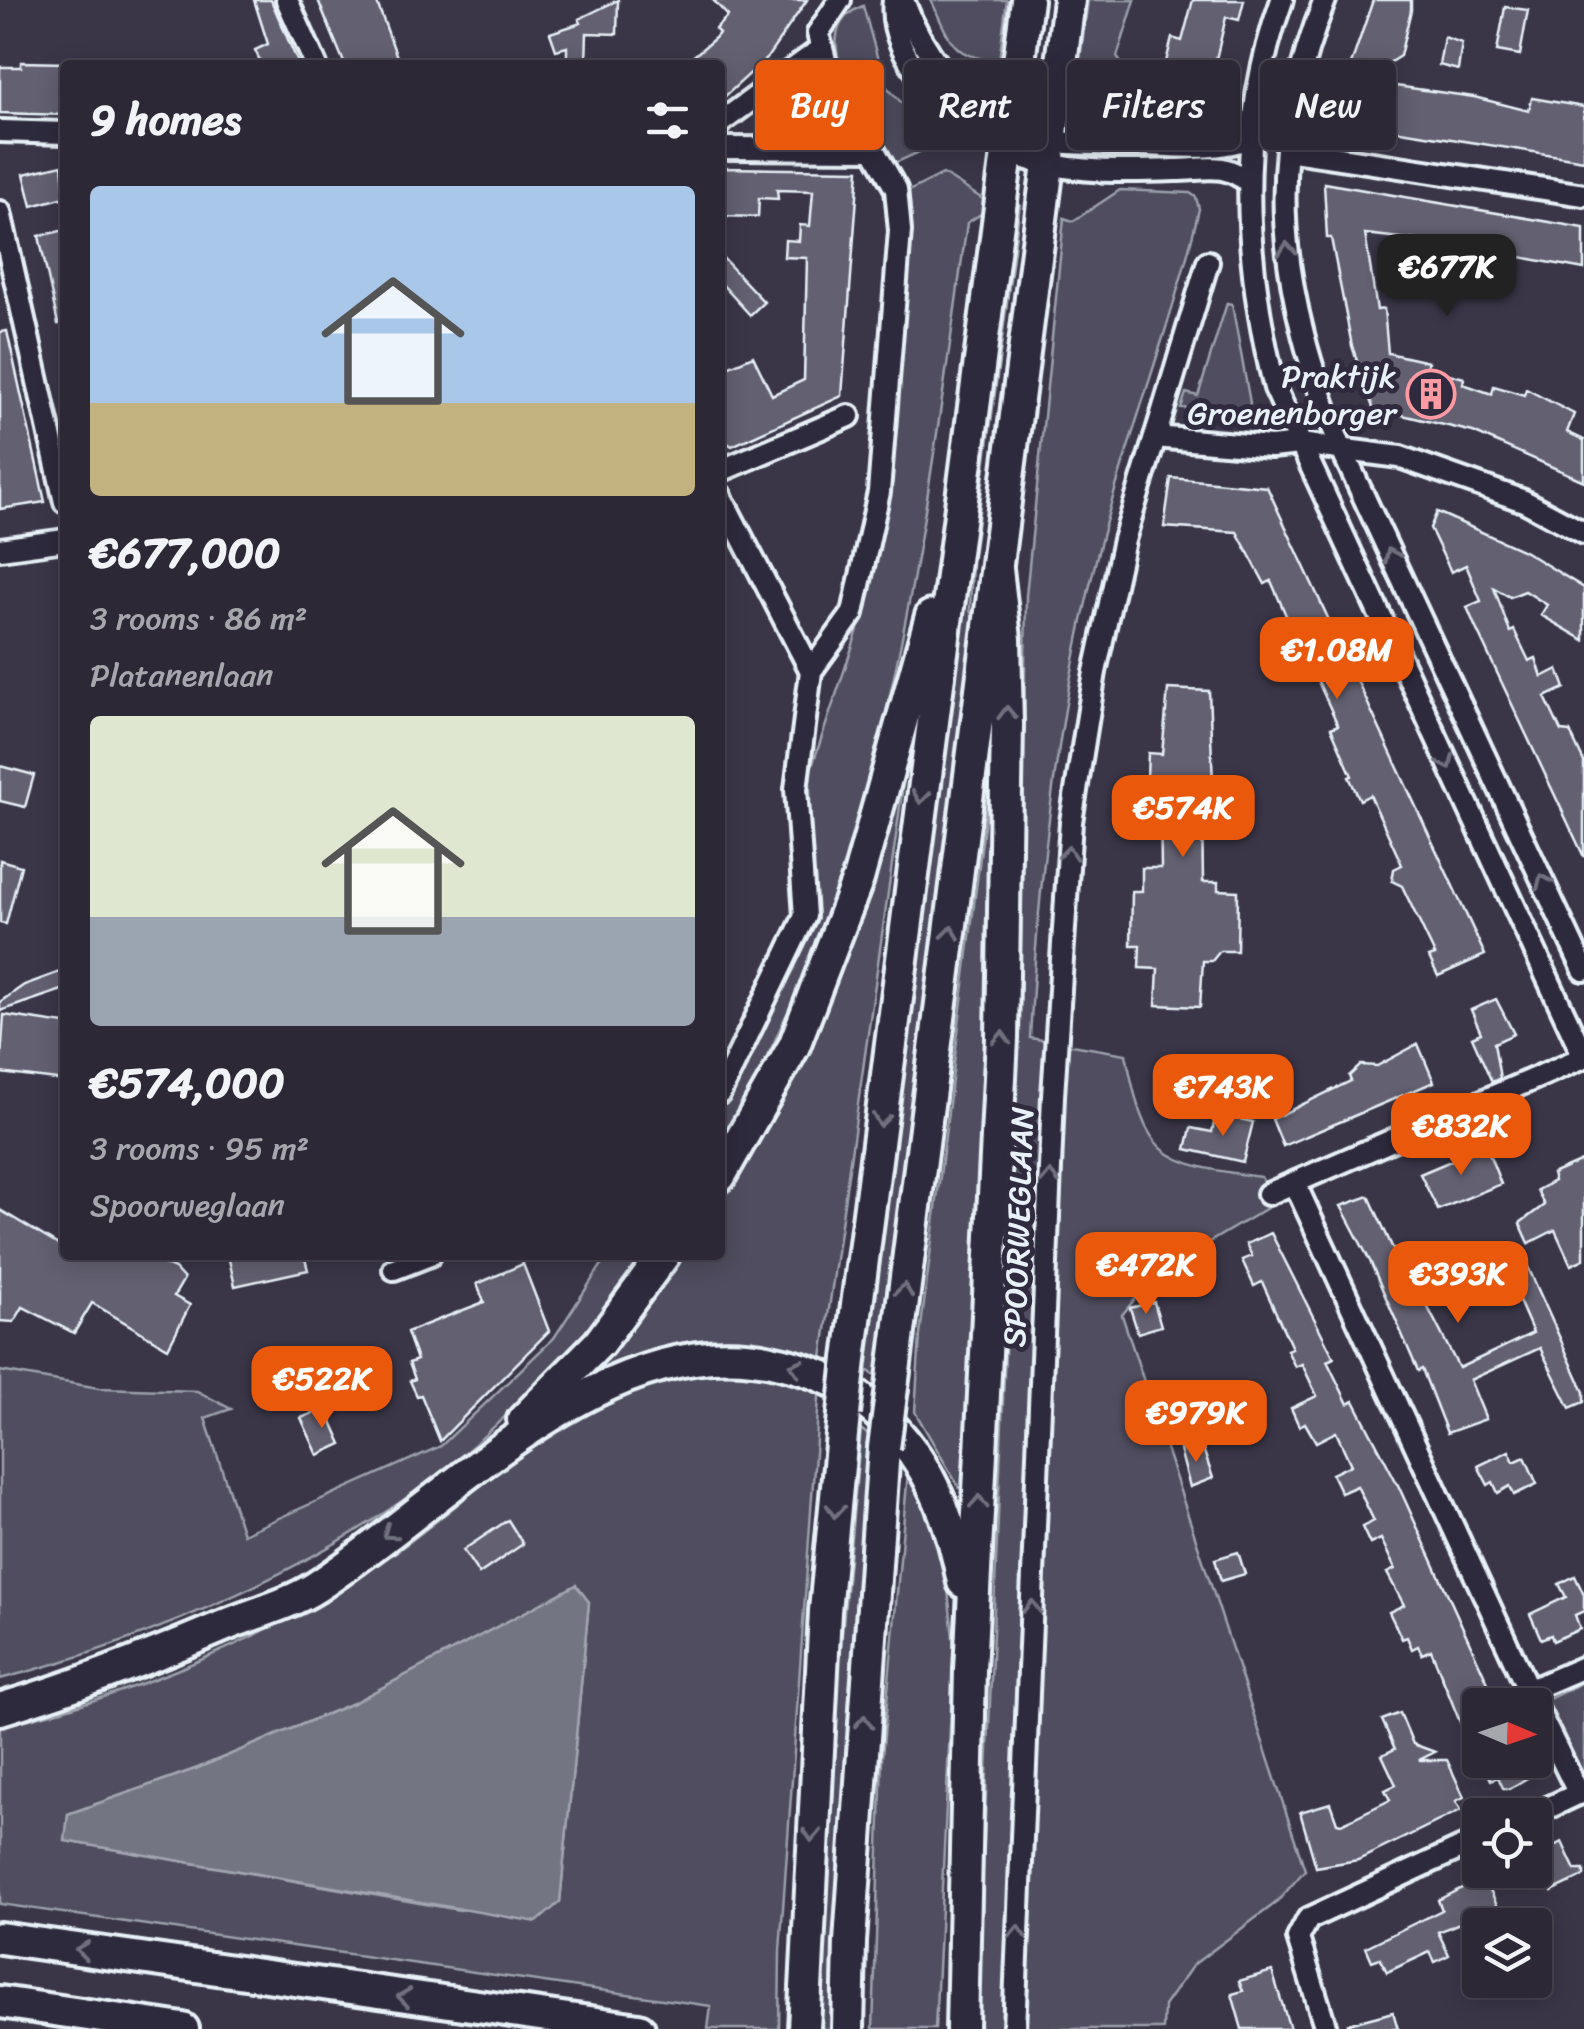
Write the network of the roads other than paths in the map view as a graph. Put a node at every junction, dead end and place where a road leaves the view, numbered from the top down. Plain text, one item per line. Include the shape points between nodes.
1 (288, 0) edge
2 (840, 0) edge
3 (894, 0) edge
4 (903, 0) edge
5 (1027, 0) edge
6 (1069, 0) edge
7 (1282, 0) edge
8 (1325, 0) edge
9 (822, 48) junction
10 (314, 60) edge
11 (826, 60) edge
12 (908, 60) edge
13 (935, 60) edge
14 (1019, 60) edge
15 (1304, 60) edge
16 (725, 119) edge
17 (0, 131) edge
18 (60, 133) edge
19 (1250, 138) junction
20 (725, 148) edge
21 (755, 148) edge
22 (874, 150) edge
23 (1006, 150) edge
24 (1041, 150) edge
25 (1286, 150) joint
26 (1049, 152) junction
27 (1248, 182) junction
28 (1584, 195) edge
29 (0, 212) edge
30 (1208, 262) dead end
31 (849, 416) dead end
32 (1155, 437) junction
33 (1300, 444) junction
34 (1341, 448) junction
35 (725, 468) edge
36 (60, 480) edge
37 (725, 505) edge
38 (1584, 533) edge
39 (60, 541) edge
40 (0, 549) edge
41 (951, 562) junction
42 (997, 568) junction
43 (811, 672) junction
44 (1584, 970) edge
45 (1584, 1057) edge
46 (725, 1083) edge
47 (725, 1167) edge
48 (1295, 1184) junction
49 (1268, 1194) dead end
50 (417, 1260) edge
51 (660, 1260) edge
52 (394, 1269) dead end
53 (468, 1476) junction
54 (1584, 1667) edge
55 (970, 1670) junction
56 (1527, 1688) edge
57 (1552, 1688) edge
58 (0, 1709) edge
59 (1552, 1737) edge
60 (1581, 1793) edge
61 (1552, 1806) edge
62 (1462, 1848) edge
63 (0, 1938) edge
64 (0, 2002) edge
65 (182, 2029) edge
66 (639, 2029) edge
67 (804, 2029) edge
68 (848, 2029) edge
69 (962, 2029) edge
70 (1014, 2029) edge
71 (1326, 2029) edge

1 - 10 street
2 - 9 street via 818,33
3 - 12 street via 895,30
4 - 13 street
5 - 14 highway
6 - 26 highway
7 - 19 street via 1268,38
8 - 15 street
9 - 11 street
9 - 16 street
17 - 18 street
19 - 26 street via 1206,147
19 - 27 street
20 - 21 street
22 - 43 street via 896,189 900,231 880,492 853,613
23 - 41 highway
24 - 26 street
25 - 28 street
34 -> 25 street via 1308,366 1288,277
26 - 27 street via 1179,170 1224,167
26 - 42 highway
27 - 33 street via 1254,290 1265,347
29 - 36 street
30 - 32 street, SPOORWEGLAAN
31 - 35 street
32 - 33 street
70 -> 32 street, SPOORWEGLAAN via 1053,1096 1071,822 1094,672
33 - 34 street
33 -> 45 street
34 - 38 street via 1460,475
44 -> 34 street
37 - 43 street
39 - 40 street
41 - 47 highway via 917,655 858,879 794,1046
41 -> 67 highway, bridge via 844,1414 825,1611
55 -> 42 highway via 1002,1038 1007,724
68 -> 42 highway, bridge via 884,1448
43 - 46 street via 796,789 805,916
45 - 48 street
48 - 49 street
48 - 56 street
50 - 52 street
51 - 53 highway via 599,1344
55 -> 53 highway via 964,1589 939,1491 904,1438 871,1406 808,1370 730,1355 647,1369 582,1396
53 -> 58 highway via 314,1589 92,1682
54 - 57 street
55 - 69 highway
59 - 60 street
60 - 61 street
62 - 71 street via 1308,1918 1298,1938
66 -> 63 highway
64 - 65 highway

